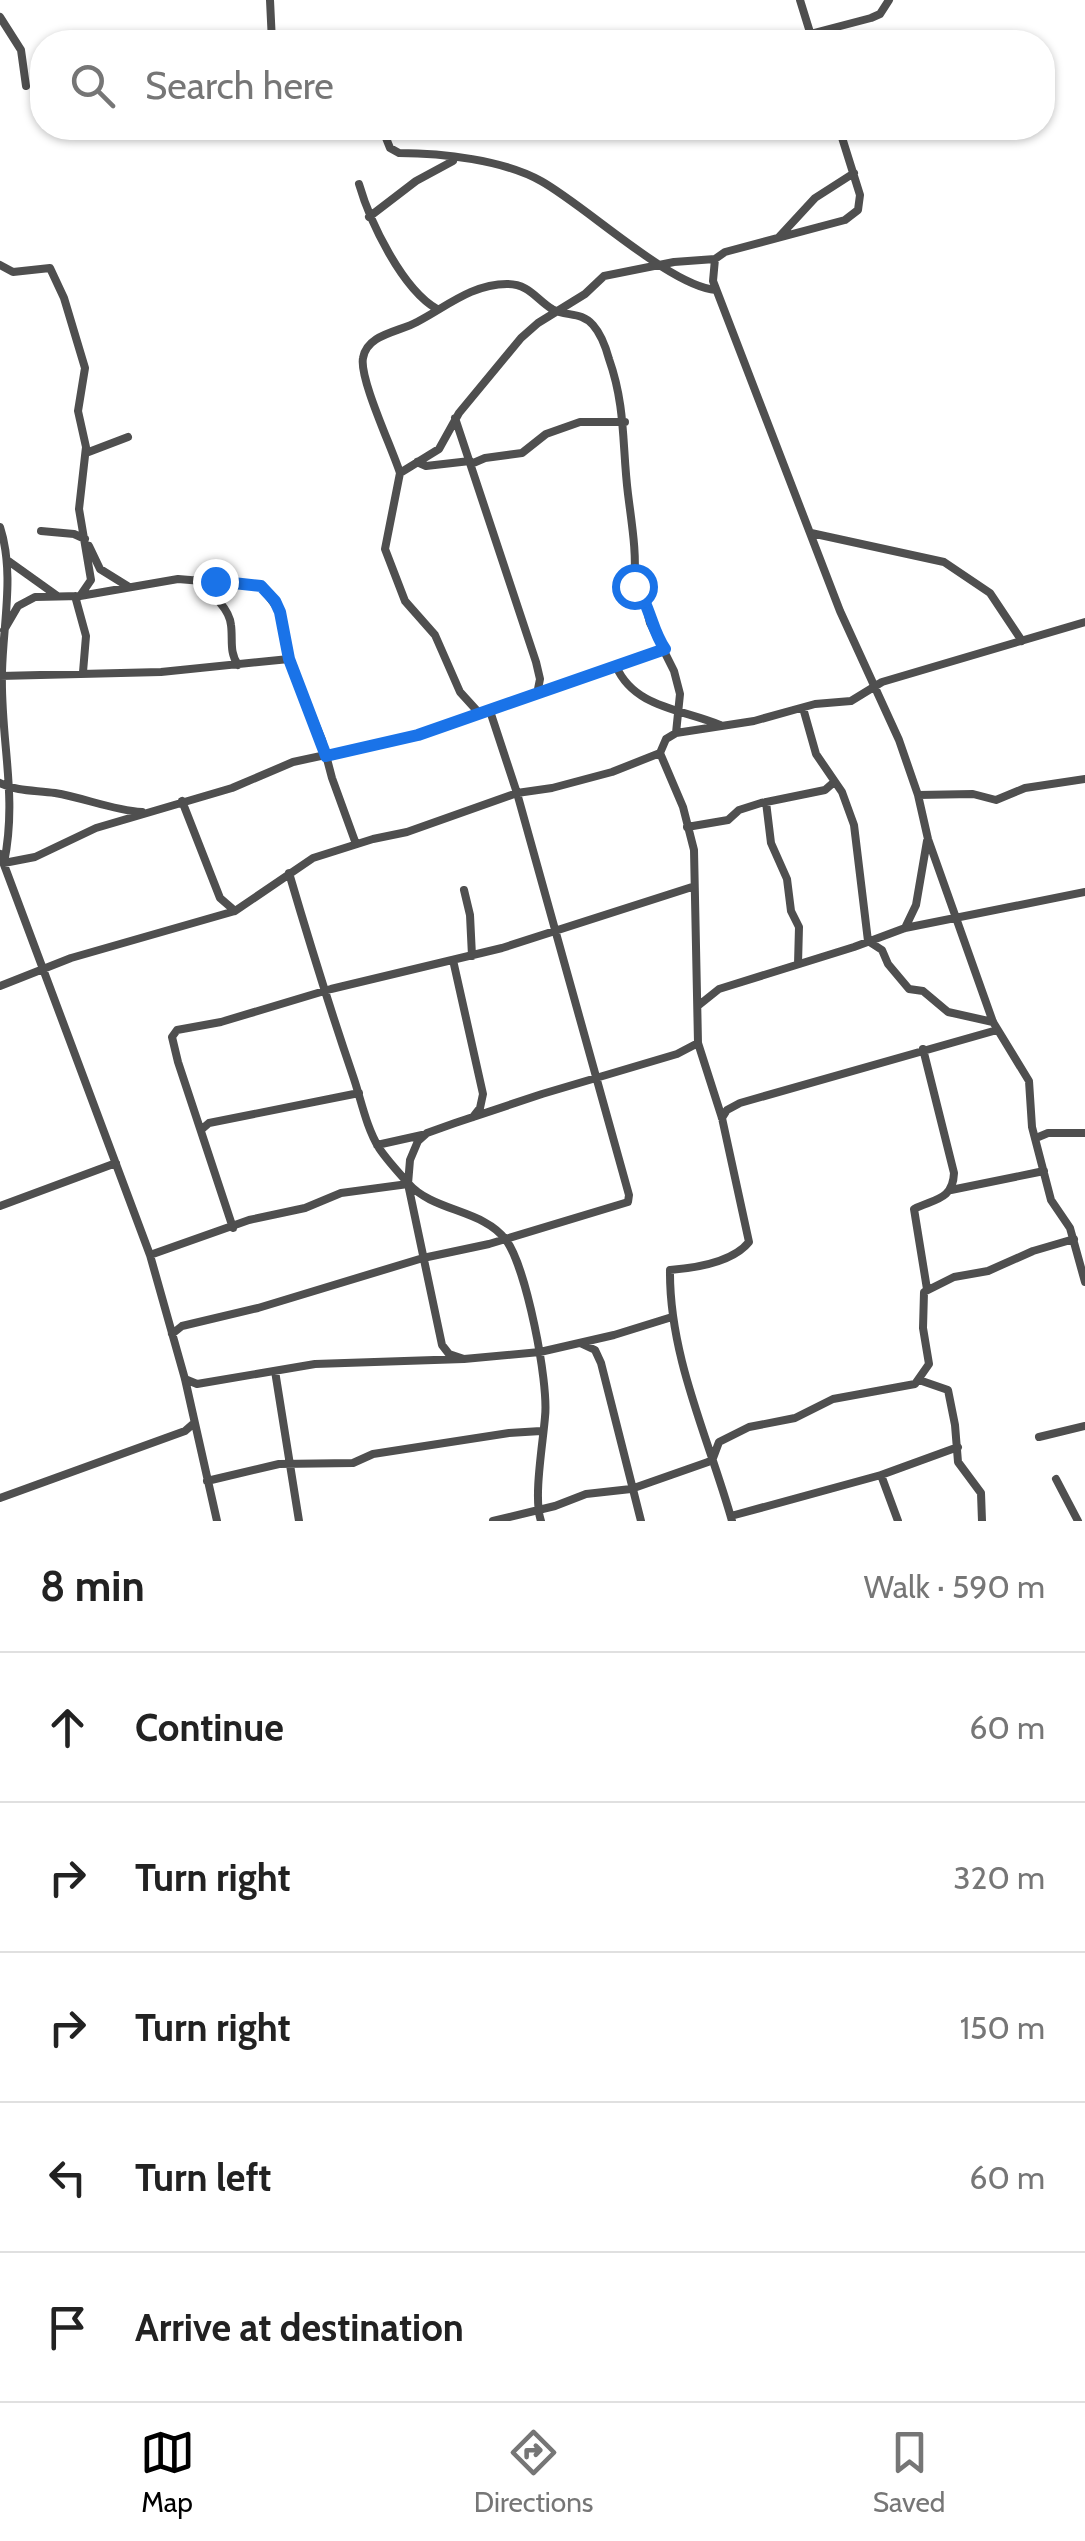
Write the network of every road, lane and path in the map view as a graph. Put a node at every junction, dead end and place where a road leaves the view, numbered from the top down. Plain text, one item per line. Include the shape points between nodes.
1 (270, 0) edge
2 (800, 0) edge
3 (889, 0) edge
4 (0, 17) edge
5 (271, 30) edge
6 (809, 30) edge
7 (835, 30) edge
8 (26, 86) dead end
9 (387, 140) edge
10 (843, 140) edge
11 (458, 159) junction
12 (854, 173) junction
13 (359, 184) dead end
14 (369, 217) junction
15 (780, 237) junction
16 (714, 259) junction
17 (0, 265) edge
18 (662, 265) junction
19 (716, 290) junction
20 (436, 309) junction
21 (556, 311) junction
22 (455, 418) junction
23 (625, 422) junction
24 (128, 437) dead end
25 (86, 453) junction
26 (416, 462) junction
27 (471, 463) junction
28 (400, 473) junction
29 (0, 527) edge
30 (42, 532) dead end
31 (810, 533) junction
32 (86, 541) junction
33 (6, 560) junction
34 (195, 580) junction
35 (129, 587) junction
36 (58, 596) junction
37 (77, 596) junction
38 (1085, 622) edge
39 (4, 630) junction
40 (1022, 642) junction
41 (665, 649) junction
42 (289, 659) junction
43 (238, 665) junction
44 (616, 666) junction
45 (82, 672) junction
46 (1, 677) edge
47 (875, 689) junction
48 (537, 694) junction
49 (803, 708) junction
50 (490, 711) junction
51 (678, 712) junction
52 (480, 714) junction
53 (724, 726) junction
54 (676, 734) junction
55 (660, 753) junction
56 (326, 756) junction
57 (1085, 778) edge
58 (0, 783) edge
59 (833, 784) junction
60 (12, 788) junction
61 (517, 793) junction
62 (918, 794) junction
63 (182, 801) junction
64 (766, 802) junction
65 (146, 813) junction
66 (686, 827) junction
67 (928, 838) junction
68 (356, 844) junction
69 (2, 858) edge
70 (288, 873) junction
71 (692, 887) junction
72 (464, 890) dead end
73 (1085, 892) edge
74 (235, 911) junction
75 (957, 920) junction
76 (905, 928) junction
77 (556, 930) junction
78 (868, 941) junction
79 (472, 956) junction
80 (453, 960) junction
81 (798, 964) junction
82 (44, 970) junction
83 (0, 986) edge
84 (324, 992) junction
85 (699, 1005) junction
86 (995, 1026) junction
87 (698, 1043) junction
88 (923, 1049) junction
89 (596, 1079) junction
90 (358, 1092) junction
91 (483, 1094) junction
92 (505, 1108) junction
93 (473, 1117) junction
94 (722, 1118) junction
95 (202, 1129) junction
96 (427, 1133) junction
97 (1085, 1133) edge
98 (1036, 1138) junction
99 (377, 1145) junction
100 (116, 1163) junction
101 (1044, 1171) junction
102 (408, 1184) junction
103 (951, 1190) junction
104 (0, 1206) edge
105 (234, 1228) junction
106 (1074, 1239) junction
107 (506, 1240) junction
108 (150, 1255) junction
109 (423, 1258) junction
110 (1085, 1282) edge
111 (928, 1289) junction
112 (672, 1317) junction
113 (172, 1334) junction
114 (580, 1344) junction
115 (540, 1352) junction
116 (464, 1359) junction
117 (275, 1371) junction
118 (185, 1379) junction
119 (919, 1380) junction
120 (194, 1424) junction
121 (1085, 1426) edge
122 (541, 1431) junction
123 (1039, 1437) dead end
124 (958, 1447) junction
125 (713, 1458) junction
126 (290, 1463) junction
127 (881, 1475) junction
128 (1056, 1479) dead end
129 (207, 1481) junction
130 (631, 1489) junction
131 (0, 1498) edge
132 (536, 1508) junction
133 (731, 1519) edge
134 (217, 1521) edge
135 (299, 1521) edge
136 (493, 1521) edge
137 (541, 1521) edge
138 (641, 1521) edge
139 (898, 1521) edge
140 (982, 1521) edge
141 (1078, 1521) edge

1 - 5 street
2 - 6 street
3 - 7 street via 880,14
4 - 8 street via 21,50
9 - 11 street via 399,153
10 - 12 street
11 - 14 street
11 - 18 street via 513,168 542,181
12 - 15 street via 815,198
12 - 15 street via 860,204 852,216
13 - 14 street
14 - 20 street via 418,294
15 - 16 street
16 - 18 street
16 - 19 street
17 - 25 street via 12,272 46,266 54,274 85,368 78,411
18 - 19 street
18 - 21 street via 604,276
19 - 31 street
20 - 21 street via 510,284
20 - 28 street via 371,342 362,363
21 - 22 street via 502,359
21 - 23 street via 581,316 597,329
22 - 26 street via 439,449
22 - 27 street
23 - 27 street via 580,422 546,434 522,453
23 - 41 street via 634,585
24 - 25 street
25 - 32 street via 79,509
26 - 27 street
26 - 28 street
27 - 48 street via 536,662
28 - 52 street via 387,560 405,601 435,635 463,698
29 - 33 street
30 - 32 street
31 - 40 street via 944,562 990,593
31 - 47 street
32 - 35 street via 100,569
32 - 37 street via 92,580
33 - 36 street
33 - 39 street
34 - 35 street
34 - 42 street via 261,586 280,612
34 - 43 street via 226,612
35 - 37 street
36 - 37 street
36 - 39 street via 27,599
37 - 45 street via 86,636
38 - 40 street
39 - 46 street
40 - 47 street
41 - 44 street
41 - 51 street via 680,694
42 - 43 street
42 - 56 street
43 - 45 street
44 - 48 street
44 - 51 street via 632,692
45 - 46 street
46 - 60 street
47 - 49 street via 852,701
47 - 62 street
48 - 50 street
49 - 53 street
49 - 59 street
50 - 52 street
50 - 61 street
51 - 53 street
51 - 54 street
52 - 56 street
53 - 54 street
54 - 55 street
55 - 61 street via 612,772
55 - 66 street
56 - 63 street
56 - 68 street
57 - 62 street via 996,800
58 - 60 street
59 - 64 street
59 - 78 street via 858,839
60 - 65 street
60 - 69 street
61 - 68 street
61 - 77 street
62 - 67 street
63 - 65 street
63 - 74 street via 220,898
64 - 66 street via 728,820
64 - 81 street via 771,842 799,926
65 - 69 street via 35,857
66 - 71 street via 694,850
67 - 75 street
67 - 76 street
68 - 70 street
69 - 82 street
70 - 74 street
70 - 84 street
71 - 77 street
71 - 85 street
72 - 79 street
73 - 75 street
74 - 82 street
75 - 76 street
75 - 86 street
76 - 78 street
77 - 79 street
77 - 89 street
78 - 81 street
78 - 86 street via 909,989 944,1010
79 - 80 street
80 - 84 street
80 - 91 street
81 - 85 street via 718,989
82 - 83 street
82 - 100 street
84 - 90 street
84 - 95 street via 173,1033
85 - 87 street
86 - 88 street
86 - 98 street via 1029,1081
87 - 89 street
87 - 94 street
88 - 94 street via 740,1103
88 - 103 street via 954,1173
89 - 92 street
89 - 107 street via 628,1202
90 - 95 street
90 - 99 street
91 - 92 street
91 - 93 street
92 - 93 street
93 - 96 street
94 - 112 street via 749,1242 728,1258 670,1270
95 - 105 street
96 - 99 street
96 - 102 street via 414,1146
97 - 98 street
98 - 101 street
99 - 102 street
100 - 104 street
100 - 108 street
101 - 103 street
101 - 106 street via 1052,1204
102 - 105 street via 341,1193
102 - 107 street
102 - 109 street
103 - 111 street via 914,1210
105 - 108 street
106 - 110 street
106 - 111 street
107 - 109 street
107 - 115 street
108 - 113 street
109 - 113 street
109 - 116 street via 442,1345
111 - 119 street via 922,1296 929,1364
112 - 114 street
112 - 125 street
113 - 118 street
114 - 115 street
114 - 130 street via 601,1363
115 - 116 street
115 - 122 street via 546,1416
116 - 117 street
117 - 118 street via 197,1384
117 - 126 street
118 - 120 street
119 - 124 street via 948,1390
119 - 125 street via 748,1427 719,1442
120 - 129 street
120 - 131 street
121 - 123 street
122 - 126 street via 353,1462
122 - 132 street
124 - 127 street
124 - 140 street via 958,1462 981,1493
125 - 130 street
125 - 133 street
126 - 129 street
126 - 135 street
127 - 133 street
127 - 139 street
128 - 141 street
129 - 134 street
130 - 132 street
130 - 138 street
132 - 136 street
132 - 137 street

